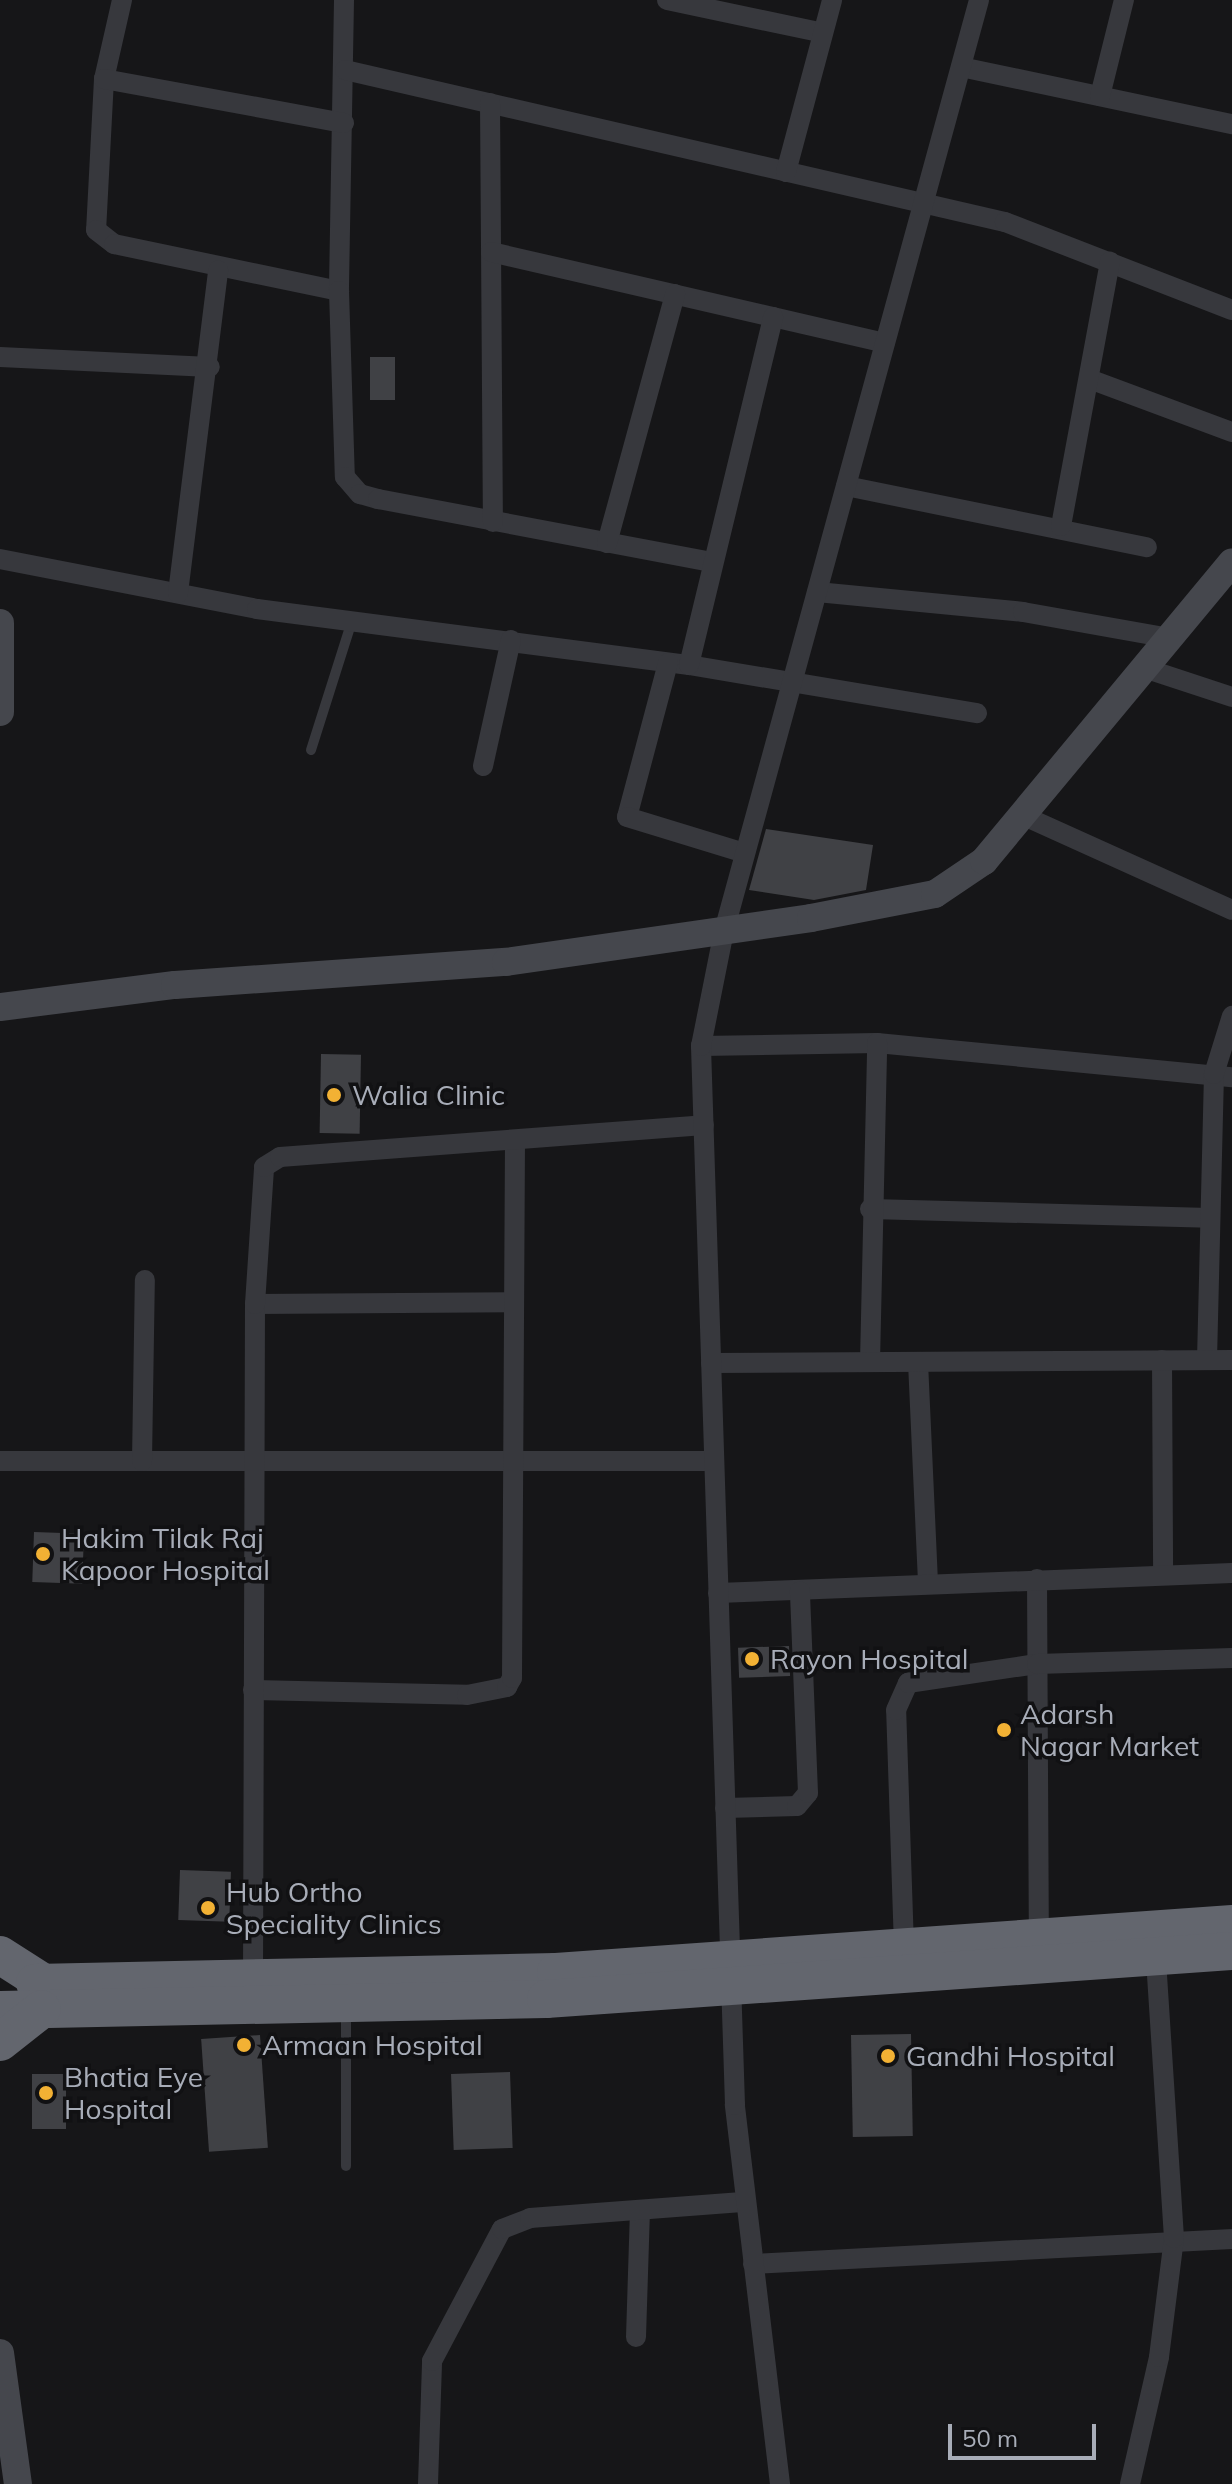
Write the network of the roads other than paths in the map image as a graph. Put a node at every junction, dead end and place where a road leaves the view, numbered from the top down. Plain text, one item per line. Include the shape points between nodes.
1 (122, 0) edge
2 (344, 0) edge
3 (667, 0) edge
4 (832, 0) edge
5 (979, 0) edge
6 (1124, 0) edge
7 (823, 33) junction
8 (961, 67) junction
9 (345, 70) junction
10 (104, 79) junction
11 (1100, 96) junction
12 (490, 103) junction
13 (344, 123) junction
14 (1232, 124) edge
15 (786, 172) junction
16 (924, 203) junction
17 (491, 252) junction
18 (1110, 261) junction
19 (218, 270) junction
20 (339, 291) junction
21 (675, 294) junction
22 (1232, 310) edge
23 (773, 317) junction
24 (885, 343) junction
25 (0, 357) edge
26 (210, 367) junction
27 (1092, 380) junction
28 (1232, 432) edge
29 (846, 486) junction
30 (493, 522) junction
31 (1061, 526) junction
32 (607, 543) junction
33 (1147, 547) dead end
34 (0, 559) edge
35 (712, 562) junction
36 (1228, 572) edge
37 (817, 592) junction
38 (178, 593) junction
39 (0, 623) edge
40 (351, 624) junction
41 (1169, 638) junction
42 (511, 640) junction
43 (678, 664) junction
44 (1144, 668) junction
45 (791, 685) junction
46 (1232, 697) edge
47 (0, 712) edge
48 (977, 713) dead end
49 (311, 750) dead end
50 (483, 766) dead end
51 (1024, 816) junction
52 (745, 853) junction
53 (1232, 910) edge
54 (724, 931) junction
55 (0, 1007) edge
56 (1232, 1016) edge
57 (877, 1043) junction
58 (701, 1046) junction
59 (1223, 1075) edge
60 (704, 1125) junction
61 (515, 1141) junction
62 (870, 1209) junction
63 (1209, 1218) junction
64 (145, 1280) dead end
65 (513, 1302) junction
66 (255, 1304) junction
67 (1162, 1360) junction
68 (1207, 1360) junction
69 (1232, 1360) edge
70 (870, 1362) junction
71 (918, 1362) junction
72 (711, 1363) junction
73 (0, 1461) edge
74 (142, 1461) junction
75 (254, 1461) junction
76 (514, 1461) junction
77 (714, 1461) junction
78 (1163, 1572) junction
79 (1232, 1573) edge
80 (1037, 1579) junction
81 (928, 1581) junction
82 (800, 1591) junction
83 (718, 1593) junction
84 (1232, 1658) edge
85 (1037, 1664) junction
86 (253, 1690) junction
87 (725, 1808) junction
88 (1232, 1924) edge
89 (1039, 1938) junction
90 (904, 1947) junction
91 (1232, 1951) edge
92 (0, 1955) edge
93 (1156, 1957) junction
94 (730, 1974) junction
95 (253, 1978) junction
96 (0, 1984) edge
97 (43, 1996) junction
98 (346, 2006) junction
99 (0, 2010) edge
100 (0, 2042) edge
101 (346, 2166) dead end
102 (745, 2202) junction
103 (640, 2212) junction
104 (1174, 2238) junction
105 (1232, 2239) edge
106 (753, 2264) junction
107 (636, 2337) dead end
108 (0, 2353) edge
109 (18, 2484) edge
110 (428, 2484) edge
111 (780, 2484) edge
112 (1130, 2484) edge

1 - 10 street
2 - 9 street
3 - 7 street
4 - 7 street
5 - 8 street
6 - 11 street
7 - 15 street
8 - 11 street
8 - 16 street
9 - 12 street
9 - 13 street
10 - 13 street
10 - 19 street via 96,230 114,244
11 - 14 street
12 - 15 street
12 - 17 street
13 - 20 street
15 - 16 street
16 - 18 street via 1042,233
16 - 24 street
17 - 21 street
17 - 30 street
18 - 22 street
18 - 27 street
19 - 20 street
19 - 26 street
20 - 30 street via 345,477 360,494
21 - 23 street
21 - 32 street
23 - 24 street
23 - 35 street
24 - 29 street
25 - 26 street
26 - 38 street
27 - 28 street
27 - 31 street
29 - 31 street
29 - 37 street
30 - 32 street
31 - 33 street
32 - 35 street
34 - 38 street
35 - 43 street
36 - 41 street
37 - 41 street via 1023,612
37 - 45 street
38 - 40 street
39 - 47 street
40 - 42 street
40 - 49 lane
41 - 44 street
42 - 43 street
42 - 50 street
43 - 45 street
43 - 52 street via 627,817
44 - 46 street
44 - 51 street
45 - 48 street
45 - 52 street
51 - 53 street
51 - 54 street via 984,861 935,894
52 - 54 street
54 - 55 street via 506,962 175,985
54 - 58 street
56 - 59 street
57 - 58 street
57 - 59 street
57 - 62 street
58 - 60 street
59 - 63 street
60 - 61 street
60 - 72 street
61 - 65 street
61 - 66 street via 271,1161 260,1178
62 - 63 street
62 - 70 street
63 - 68 street
64 - 74 street
65 - 66 street
65 - 76 street
66 - 75 street
67 - 68 street
67 - 71 street
67 - 78 street
68 - 69 street
70 - 71 street
70 - 72 street
71 - 81 street
72 - 77 street
73 - 74 street
74 - 75 street
75 - 76 street
75 - 86 street
76 - 77 street
76 - 86 street via 513,1666 507,1687 467,1695
77 - 83 street
78 - 79 street
78 - 80 street
80 - 81 street
80 - 85 street
81 - 82 street
82 - 83 street
82 - 87 street via 808,1793 797,1806
83 - 87 street
84 - 85 street
85 - 89 street
85 - 90 street via 921,1677 900,1694 896,1710
86 - 95 street
87 - 94 street
88 - 89 highway
89 - 90 highway
90 - 94 highway
91 - 93 highway
92 - 97 highway
93 - 94 highway
93 - 104 street
94 - 95 highway
94 - 98 highway
94 - 102 street
95 - 97 highway
96 - 97 highway
97 - 98 highway
97 - 99 highway
97 - 100 highway
98 - 101 lane
102 - 103 street
102 - 106 street
103 - 107 street
103 - 110 street via 515,2220 492,2241 432,2361
104 - 105 street
104 - 106 street
104 - 112 street via 1159,2357
106 - 111 street
108 - 109 street

